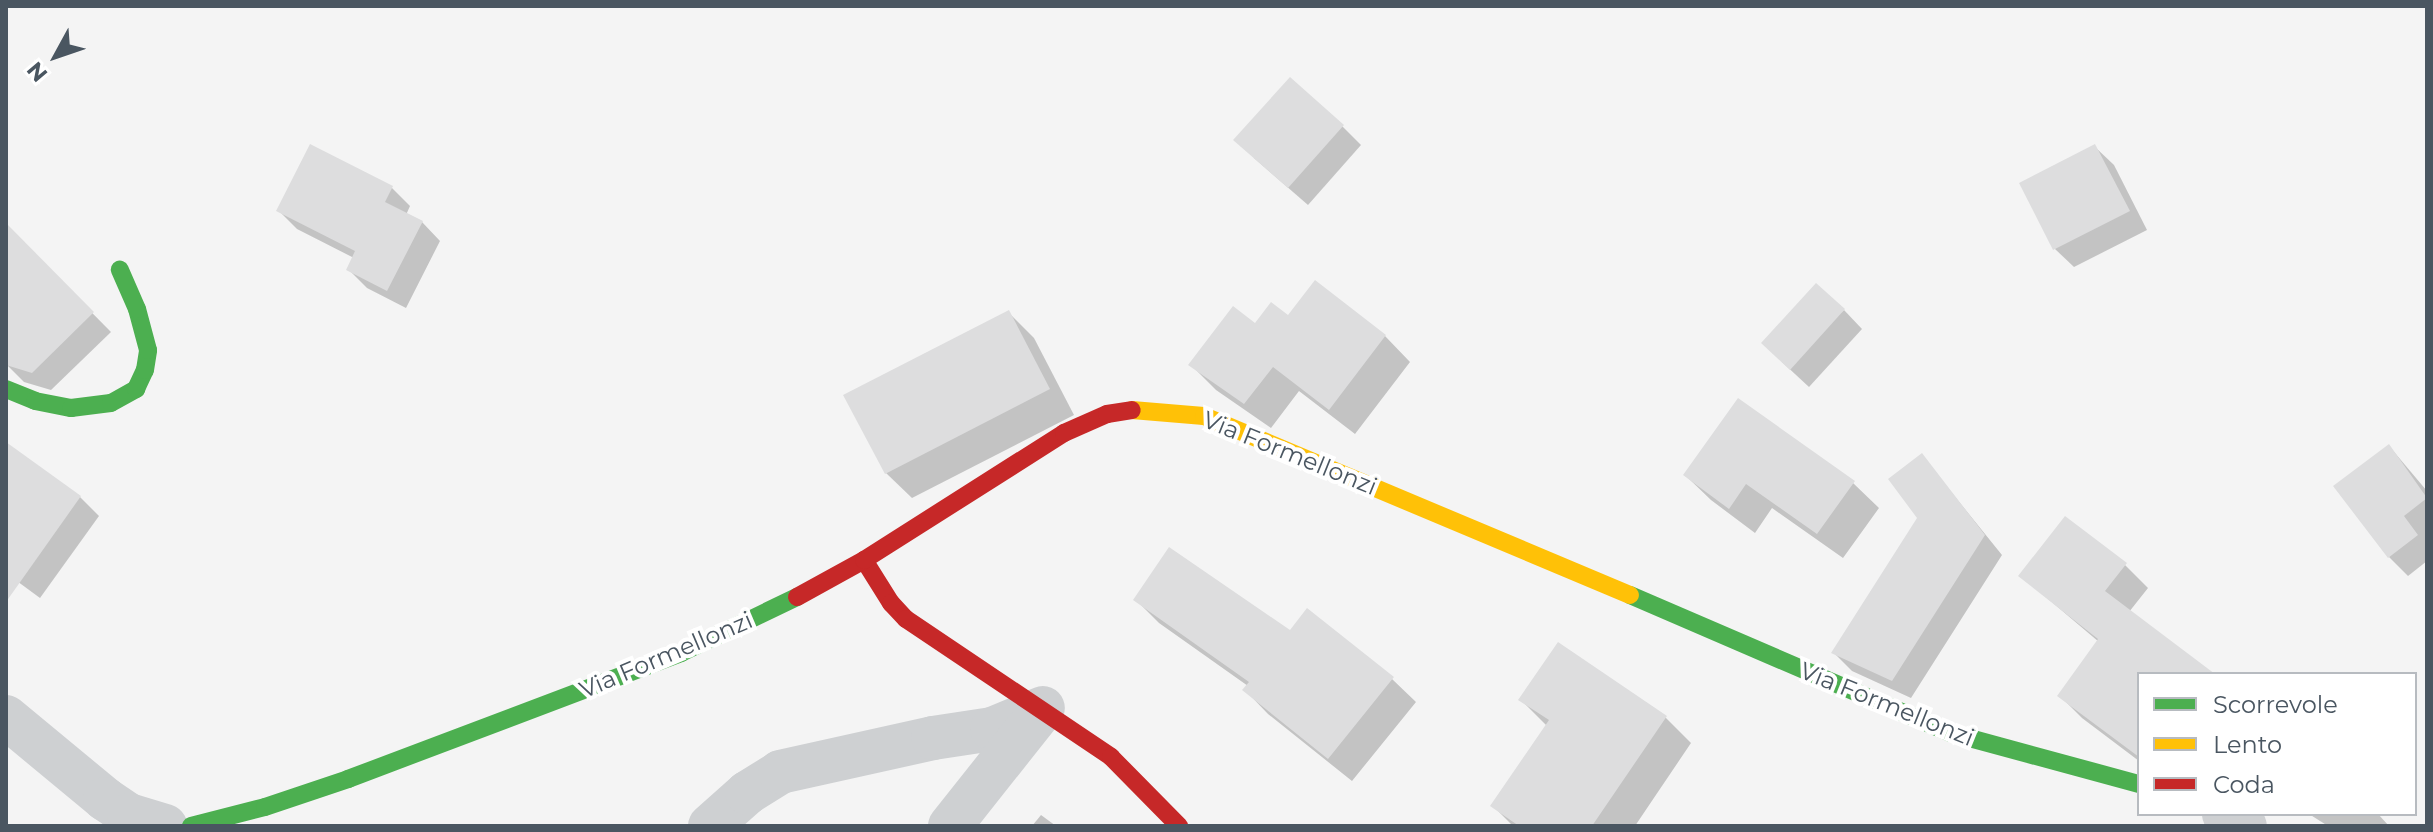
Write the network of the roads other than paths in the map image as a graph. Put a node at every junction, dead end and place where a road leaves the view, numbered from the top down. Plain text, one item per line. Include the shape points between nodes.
1 (120, 270) dead end
2 (6, 389) edge
3 (864, 560) junction
4 (1043, 708) junction
5 (6, 717) edge
6 (2137, 783) edge
7 (2228, 816) edge
8 (165, 826) edge
9 (191, 826) edge
10 (710, 826) edge
11 (950, 826) edge
12 (1179, 826) edge
13 (2245, 826) edge

1 - 2 street via 148,350 136,389 111,403 71,408
3 - 4 street via 891,603 920,631
3 - 6 street, Via Formellonzi via 1078,425 1121,411 1183,412 1263,438 1937,727
3 - 9 street, Via Formellonzi via 681,653 348,779
4 - 10 street via 992,729 780,772
4 - 11 street
4 - 12 street via 1111,757
5 - 8 street via 105,799 129,815
7 - 13 street

